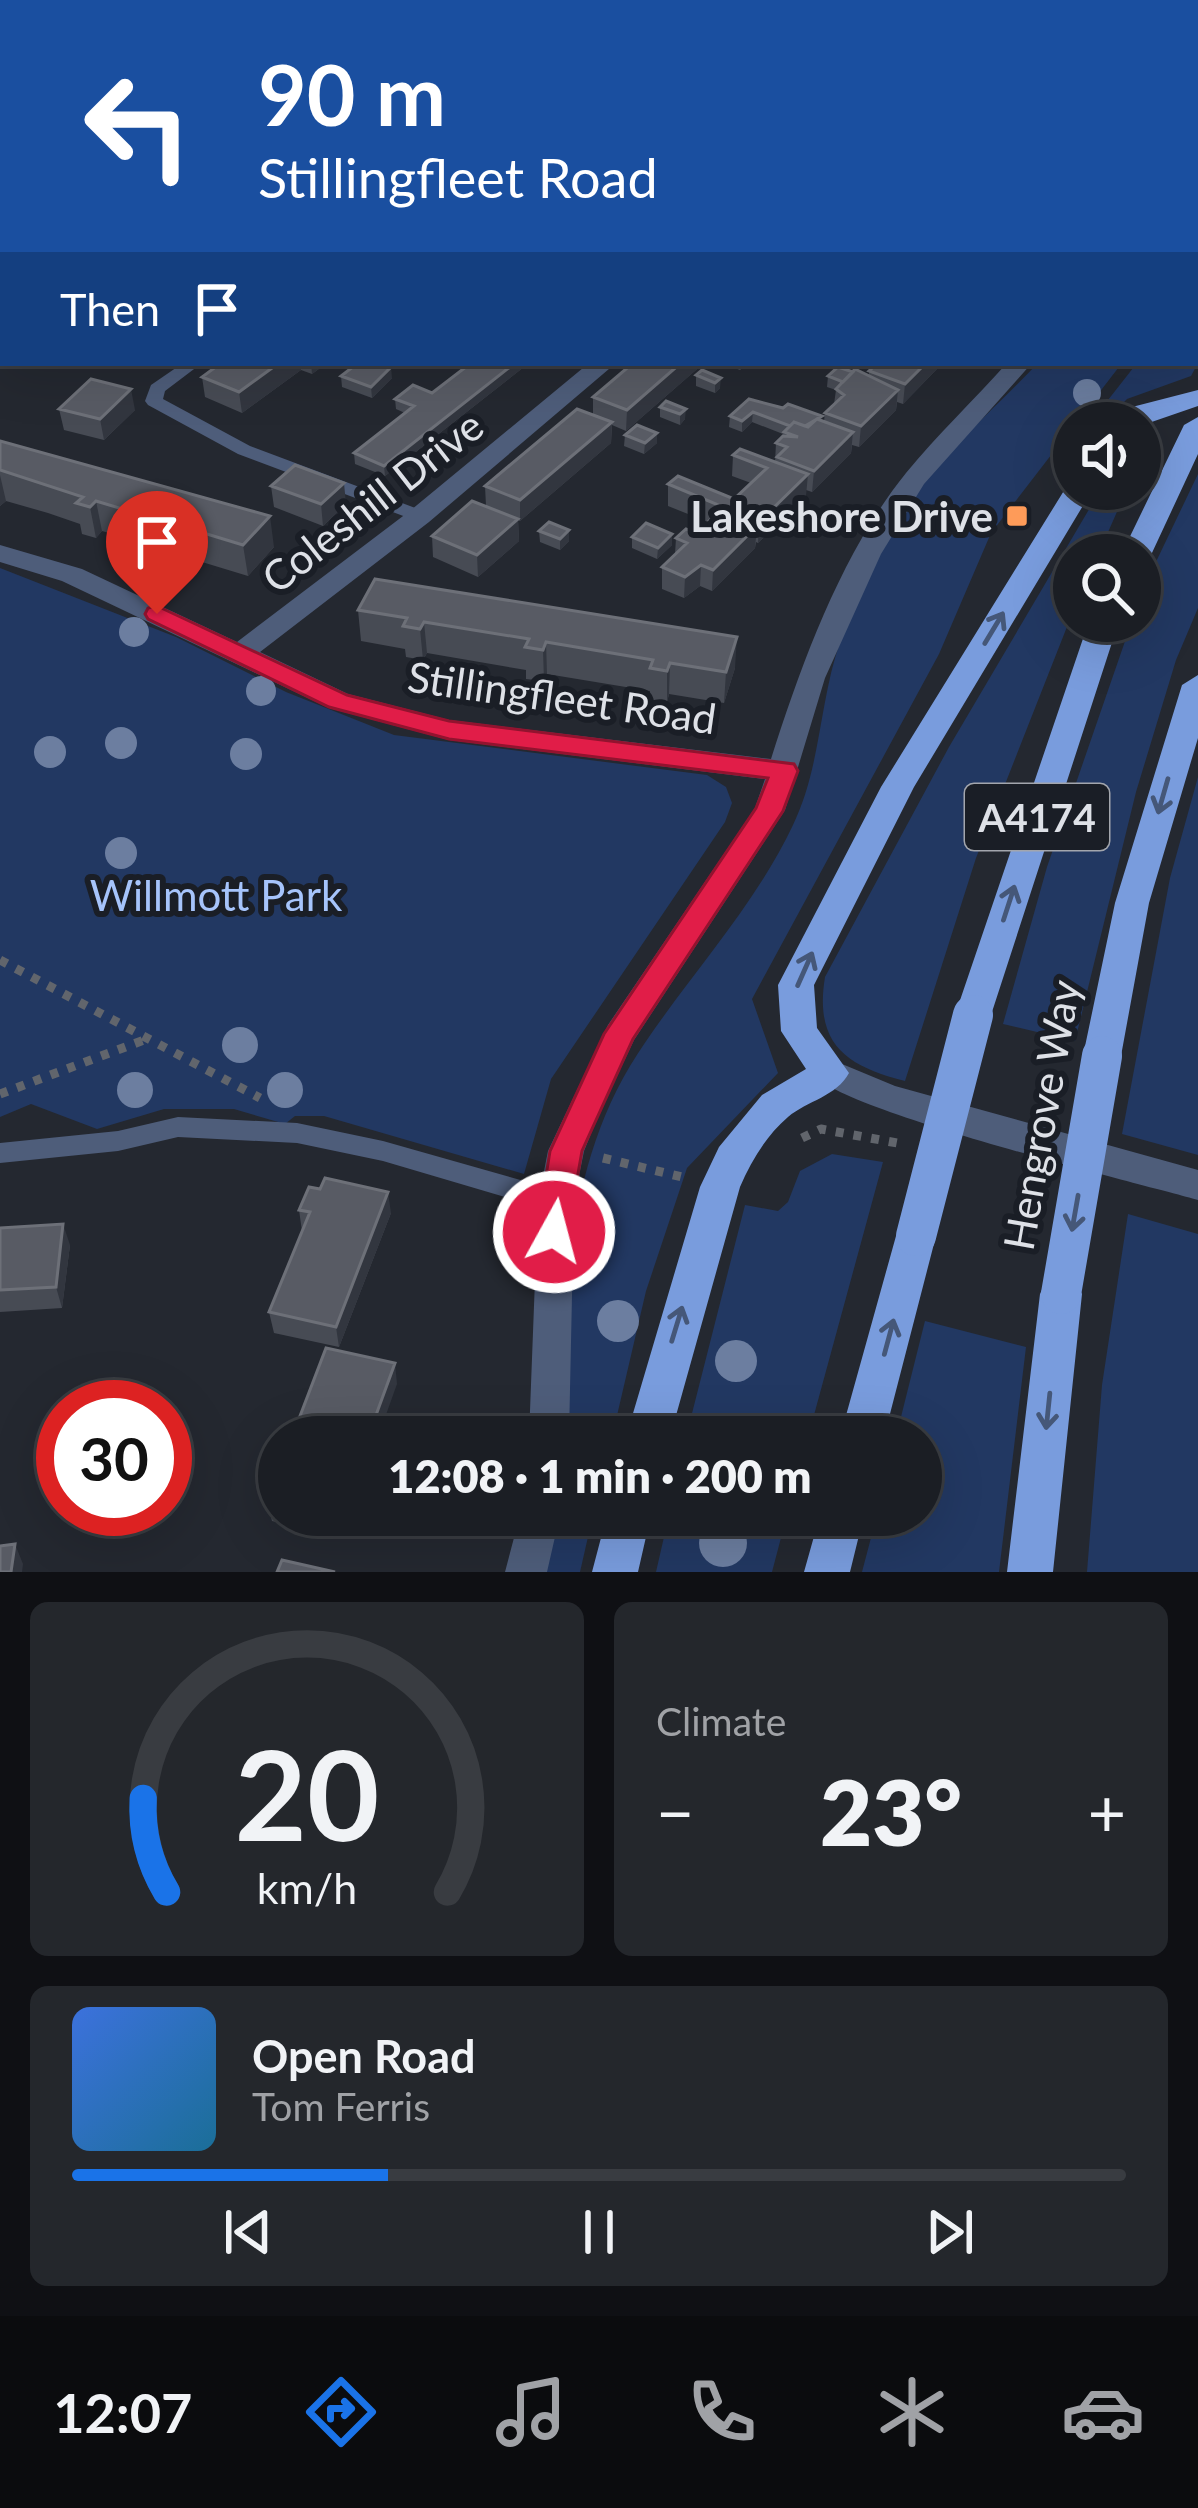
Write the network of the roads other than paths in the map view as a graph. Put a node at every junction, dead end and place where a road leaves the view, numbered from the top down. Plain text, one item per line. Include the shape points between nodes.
1 (190, 366) edge
2 (600, 366) edge
3 (1017, 366) edge
4 (1198, 398) edge
5 (1161, 408) edge
6 (1198, 425) edge
7 (1066, 510) edge
8 (420, 516) junction
9 (1146, 534) edge
10 (0, 553) edge
11 (1095, 642) edge
12 (242, 652) junction
13 (1198, 685) edge
14 (784, 771) junction
15 (830, 1073) junction
16 (0, 1154) edge
17 (1198, 1184) edge
18 (556, 1201) junction
19 (550, 1416) edge
20 (654, 1416) edge
21 (868, 1416) edge
22 (535, 1536) edge
23 (623, 1536) edge
24 (836, 1536) edge
25 (526, 1572) edge
26 (615, 1572) edge
27 (827, 1572) edge
28 (1030, 1572) edge

1 - 8 lane via 154,401 244,450
2 - 8 street, Coleshill Drive
3 - 14 street via 914,480 839,609
4 - 5 highway
6 - 9 highway
15 -> 7 highway via 799,1030 796,985 898,787
8 - 12 street, Coleshill Drive
10 - 12 street, Stillingfleet Road via 72,575
21 -> 11 highway, Hengrove Way / A4174, bridge via 974,1015
12 - 14 street, Stillingfleet Road via 339,701 449,730
13 -> 28 highway, Hengrove Way / A4174, bridge via 1132,903 1102,1056 1061,1294
14 - 18 street via 770,811 620,1034 566,1151
15 - 17 street via 886,1099
20 -> 15 highway via 719,1187 738,1147 775,1106
16 - 18 lane via 178,1127 297,1133
18 - 19 street
22 - 25 street
23 - 26 highway
24 - 27 highway

